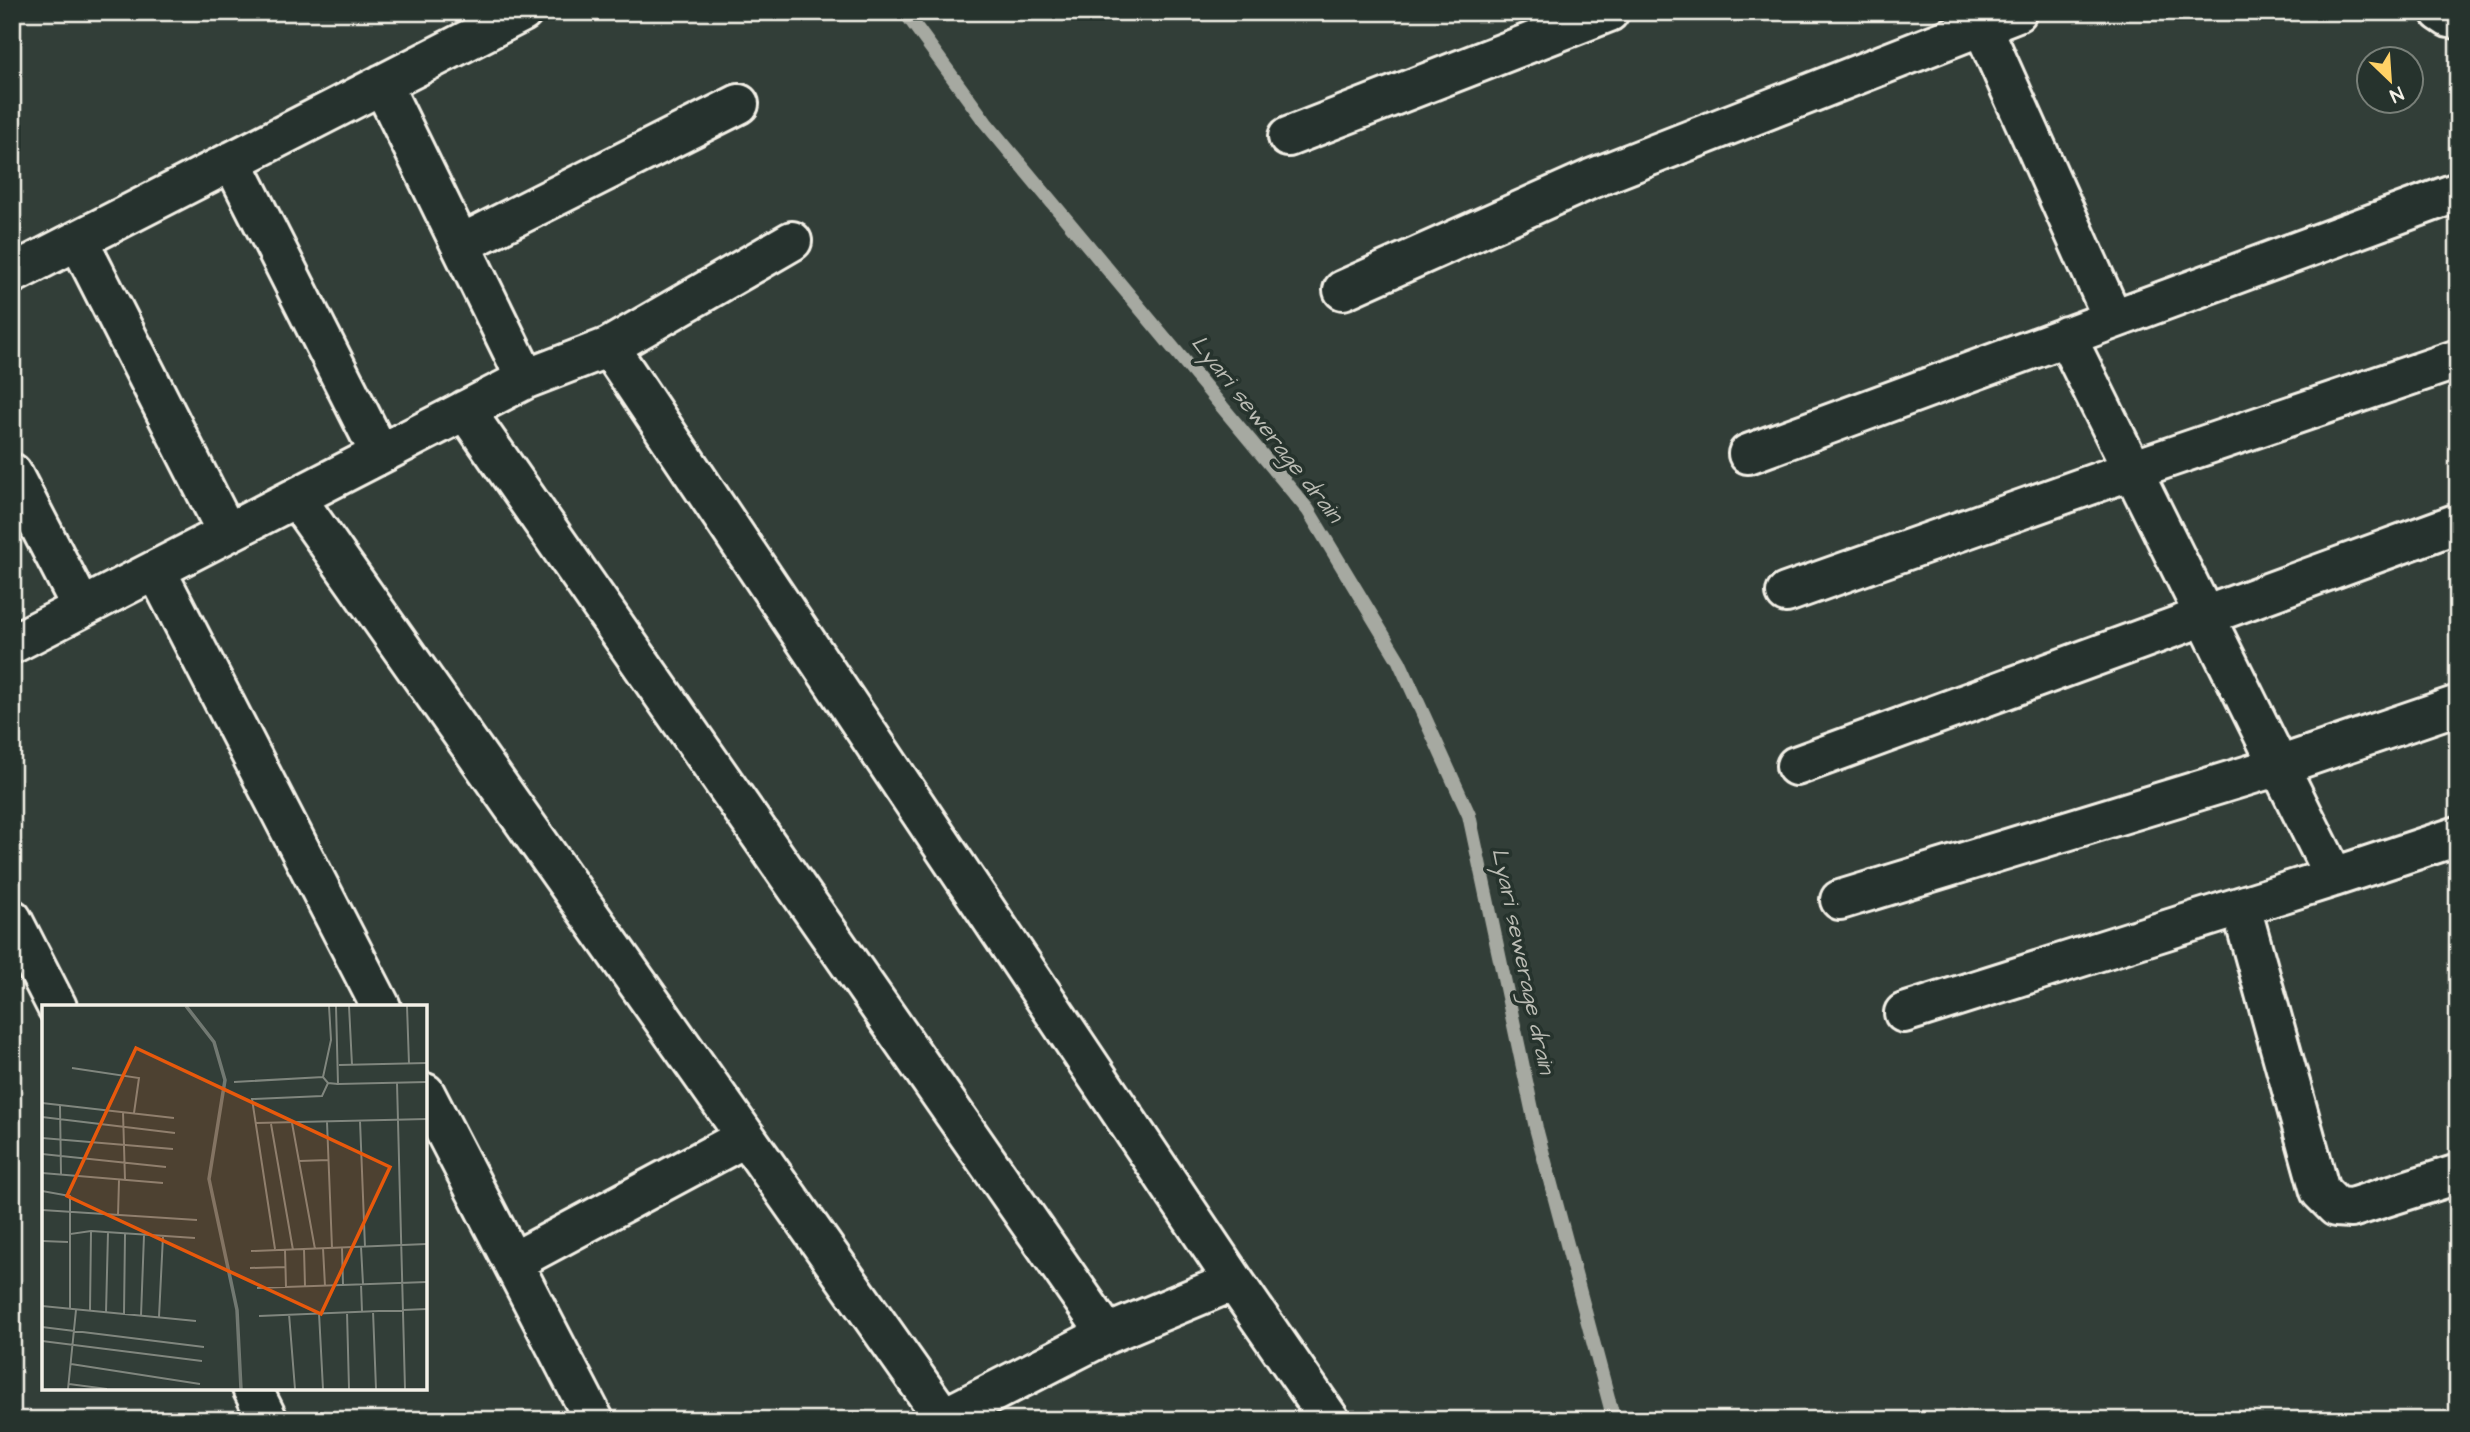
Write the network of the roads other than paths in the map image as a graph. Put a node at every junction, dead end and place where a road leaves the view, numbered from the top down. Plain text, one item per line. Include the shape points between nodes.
1 (523, 12) edge
2 (1609, 12) edge
3 (2440, 12) edge
4 (2000, 19) edge
5 (2458, 19) edge
6 (1547, 23) edge
7 (382, 84) junction
8 (739, 103) dead end
9 (1288, 137) dead end
10 (232, 161) junction
11 (2458, 192) edge
12 (78, 240) junction
13 (792, 241) dead end
14 (461, 244) junction
15 (12, 274) edge
16 (1343, 290) dead end
17 (2113, 319) junction
18 (2066, 336) junction
19 (609, 347) junction
20 (2458, 359) edge
21 (526, 379) junction
22 (466, 410) junction
23 (380, 454) junction
24 (1748, 454) dead end
25 (2132, 470) junction
26 (12, 473) edge
27 (296, 498) junction
28 (2458, 523) edge
29 (227, 533) junction
30 (156, 570) junction
31 (1786, 593) dead end
32 (82, 608) junction
33 (2204, 616) junction
34 (12, 644) edge
35 (2458, 705) edge
36 (1796, 766) dead end
37 (2279, 766) junction
38 (2458, 836) edge
39 (2334, 877) junction
40 (1840, 900) dead end
41 (2241, 907) junction
42 (12, 919) edge
43 (56, 1005) edge
44 (380, 1005) edge
45 (1904, 1013) dead end
46 (427, 1097) edge
47 (746, 1137) junction
48 (2458, 1174) edge
49 (513, 1262) junction
50 (1234, 1281) junction
51 (1107, 1334) junction
52 (253, 1390) edge
53 (941, 1419) edge
54 (268, 1420) edge
55 (594, 1420) edge
56 (1329, 1420) edge

1 - 7 street
2 - 6 street
3 - 5 street
4 - 16 street via 1591,178
4 - 17 street
6 - 9 street
7 - 10 street
7 - 14 street
8 - 14 street
10 - 12 street
10 - 23 street
11 - 17 street
12 - 15 street
12 - 29 street
13 - 19 street
14 - 21 street
17 - 18 street
18 - 24 street
18 - 25 street
19 - 21 street
19 - 50 street
20 - 25 street
21 - 22 street
22 - 23 street
22 - 51 street
23 - 27 street
25 - 31 street
25 - 33 street
26 - 32 street
27 - 29 street
27 - 47 street
28 - 33 street
29 - 30 street
30 - 32 street
30 - 44 street
32 - 34 street
33 - 36 street
33 - 37 street
35 - 37 street
37 - 39 street
37 - 40 street
38 - 39 street
39 - 41 street
41 - 45 street
41 - 48 street via 2320,1191 2336,1207 2351,1208
42 - 43 street
46 - 49 street
47 - 49 street
47 - 53 street
49 - 55 street
50 - 51 street
50 - 56 street
51 - 53 street
52 - 54 street

